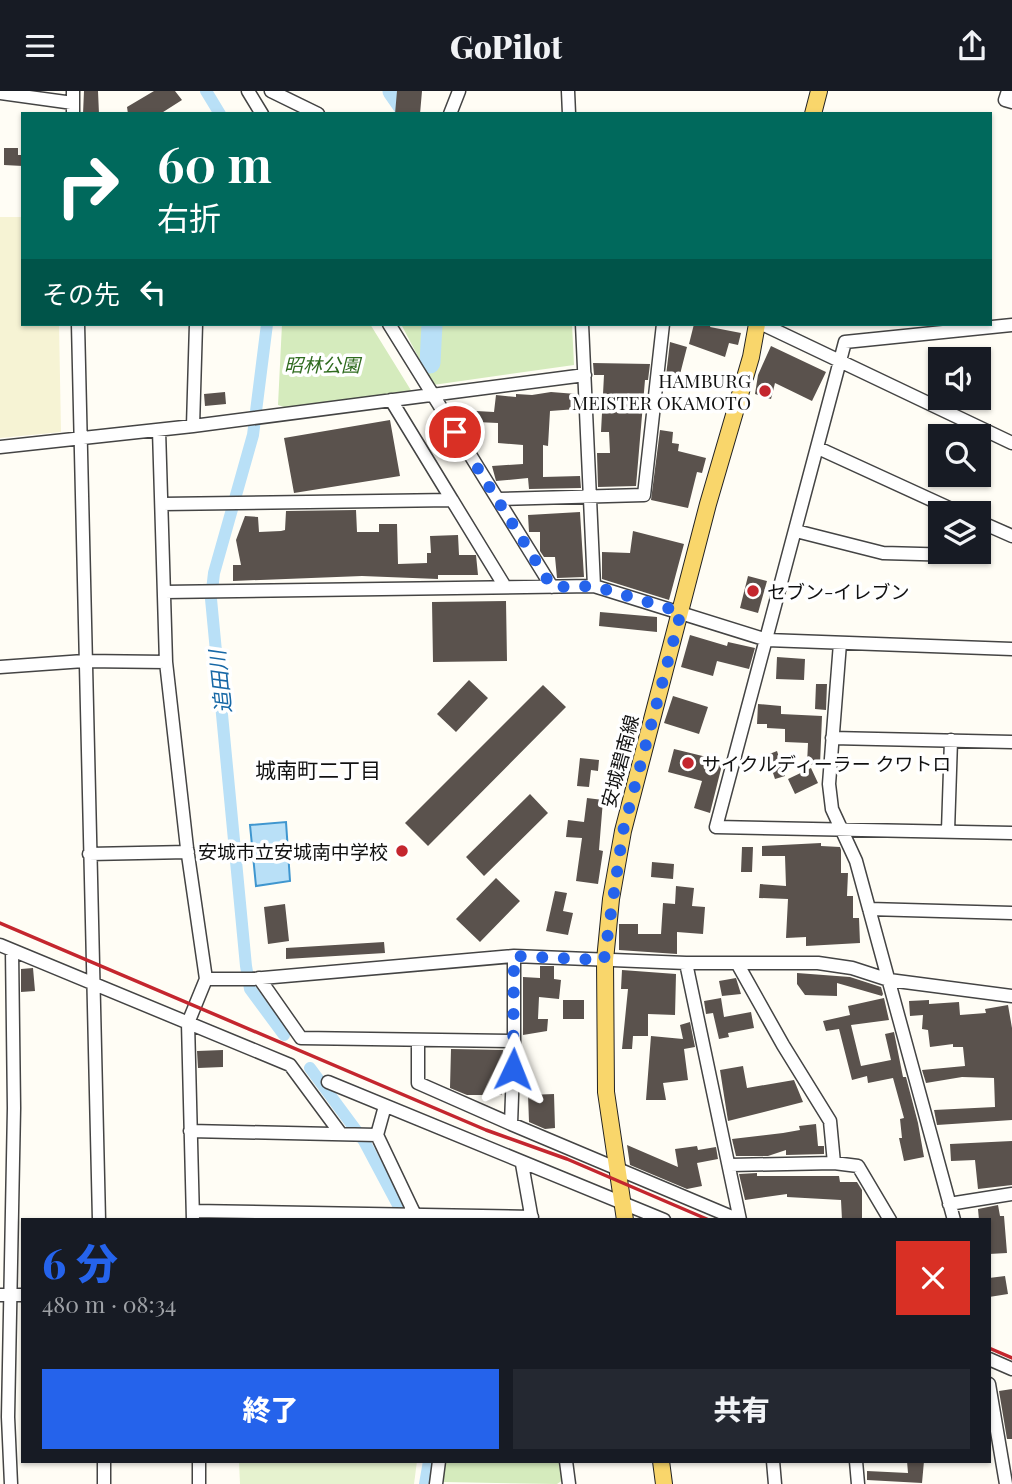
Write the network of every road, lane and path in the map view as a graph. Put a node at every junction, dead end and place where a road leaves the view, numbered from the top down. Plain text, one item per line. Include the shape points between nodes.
1 (248, 91) edge
2 (271, 91) edge
3 (459, 91) edge
4 (568, 91) edge
5 (819, 91) edge
6 (1008, 91) edge
7 (0, 93) edge
8 (1012, 101) edge
9 (73, 103) edge
10 (261, 112) edge
11 (314, 112) edge
12 (451, 112) edge
13 (569, 112) edge
14 (814, 112) edge
15 (1012, 325) edge
16 (78, 326) edge
17 (196, 326) edge
18 (390, 326) edge
19 (582, 326) edge
20 (663, 326) edge
21 (757, 326) edge
22 (766, 326) edge
23 (839, 361) junction
24 (585, 375) junction
25 (432, 394) junction
26 (391, 400) junction
27 (193, 426) junction
28 (159, 430) junction
29 (79, 440) junction
30 (1012, 443) edge
31 (0, 447) edge
32 (818, 448) junction
33 (592, 496) junction
34 (498, 499) junction
35 (452, 500) junction
36 (934, 501) edge
37 (162, 504) junction
38 (991, 527) edge
39 (796, 531) junction
40 (1012, 536) edge
41 (928, 554) edge
42 (504, 585) junction
43 (594, 586) junction
44 (552, 587) junction
45 (164, 591) junction
46 (681, 612) junction
47 (767, 640) junction
48 (840, 643) junction
49 (1012, 649) edge
50 (84, 661) junction
51 (166, 662) junction
52 (0, 667) edge
53 (832, 738) junction
54 (951, 740) junction
55 (1012, 741) edge
56 (842, 829) junction
57 (948, 831) junction
58 (1012, 833) edge
59 (188, 852) junction
60 (89, 854) junction
61 (869, 909) junction
62 (1012, 913) edge
63 (6, 947) edge
64 (514, 956) junction
65 (604, 960) junction
66 (686, 963) junction
67 (737, 963) junction
68 (251, 978) junction
69 (206, 979) junction
70 (889, 980) junction
71 (92, 983) junction
72 (1011, 999) edge
73 (188, 1023) junction
74 (418, 1041) junction
75 (514, 1041) junction
76 (328, 1082) dead end
77 (385, 1106) junction
78 (0, 1107) edge
79 (14, 1108) junction
80 (510, 1124) junction
81 (190, 1131) junction
82 (359, 1135) junction
83 (834, 1163) junction
84 (522, 1164) junction
85 (730, 1165) junction
86 (618, 1170) junction
87 (1012, 1194) edge
88 (622, 1201) junction
89 (5, 1202) edge
90 (949, 1204) junction
91 (193, 1215) edge
92 (408, 1217) junction
93 (99, 1218) edge
94 (532, 1218) edge
95 (625, 1218) edge
96 (660, 1218) edge
97 (734, 1218) edge
98 (739, 1218) edge
99 (889, 1218) edge
100 (953, 1218) edge
101 (11, 1295) edge
102 (991, 1360) edge
103 (1012, 1369) edge
104 (991, 1396) edge
105 (104, 1463) edge
106 (199, 1463) edge
107 (439, 1463) edge
108 (566, 1463) edge
109 (661, 1463) edge
110 (773, 1463) edge
111 (856, 1463) edge
112 (10, 1484) edge
113 (104, 1484) edge
114 (199, 1484) edge
115 (436, 1484) edge
116 (569, 1484) edge
117 (664, 1484) edge
118 (775, 1484) edge
119 (858, 1484) edge
120 (1006, 1484) edge

1 - 10 street
2 - 11 street
3 - 12 street
4 - 13 street
5 - 14 main road
6 - 8 street via 1005,100
7 - 9 street
15 - 23 street via 845,342
16 - 29 street
17 - 27 street
18 - 25 street
19 - 24 street
20 - 33 street via 644,495
21 - 46 main road, 安城碧南線
22 - 23 street
23 - 30 street
23 - 32 street
24 - 25 street
24 - 33 street
25 - 26 street
25 - 34 street
26 - 27 street
26 - 35 street
27 - 28 street
28 - 29 street
28 - 37 street
29 - 31 street
29 - 50 street
32 - 36 street
32 - 39 street
33 - 34 street
33 - 43 street
34 - 44 street
35 - 37 street
35 - 42 street
37 - 45 street
38 - 40 street
39 - 41 street via 883,553
39 - 47 street
42 - 44 street
42 - 45 street
43 - 44 street
43 - 46 street
45 - 51 street
46 - 47 street
46 - 65 main road, 安城碧南線 via 623,831
47 - 48 street
47 - 56 street via 716,827
48 - 49 street
48 - 53 street
50 - 51 street
50 - 52 street
50 - 60 street
51 - 59 street
53 - 54 street
53 - 56 street via 829,784 832,809
54 - 55 street
54 - 57 street
56 - 57 street
56 - 61 street
57 - 58 street
59 - 60 street
59 - 69 street
60 - 71 street
61 - 62 street
61 - 70 street
63 - 71 street
63 - 79 street
64 - 65 street
64 - 68 street
64 - 75 street
65 - 66 street
65 - 86 main road, 安城碧南線 via 606,1092
66 - 67 street
66 - 85 street
67 - 70 street via 818,963
67 - 83 street via 830,1121
68 - 69 street
68 - 74 street via 301,1038
69 - 73 street
70 - 72 street
70 - 90 street
71 - 73 street
71 - 93 street
73 - 81 street
73 - 82 street via 290,1065
74 - 75 street
74 - 80 street via 418,1083
75 - 80 street
76 - 77 street
77 - 82 street
77 - 84 street
78 - 79 street
79 - 89 street
80 - 86 street
81 - 82 street
81 - 91 street
82 - 92 street
83 - 85 street
83 - 99 street via 858,1166
84 - 88 street
84 - 94 street
85 - 98 street
86 - 88 main road, 安城碧南線
86 - 97 street
87 - 90 street
88 - 95 main road, 安城碧南線
88 - 96 street
89 - 101 street
90 - 100 street
91 - 92 street
92 - 94 street
101 - 112 street
102 - 103 street
104 - 120 street
105 - 113 street
106 - 114 street
107 - 115 street
108 - 116 street
109 - 117 main road
110 - 118 street
111 - 119 street

